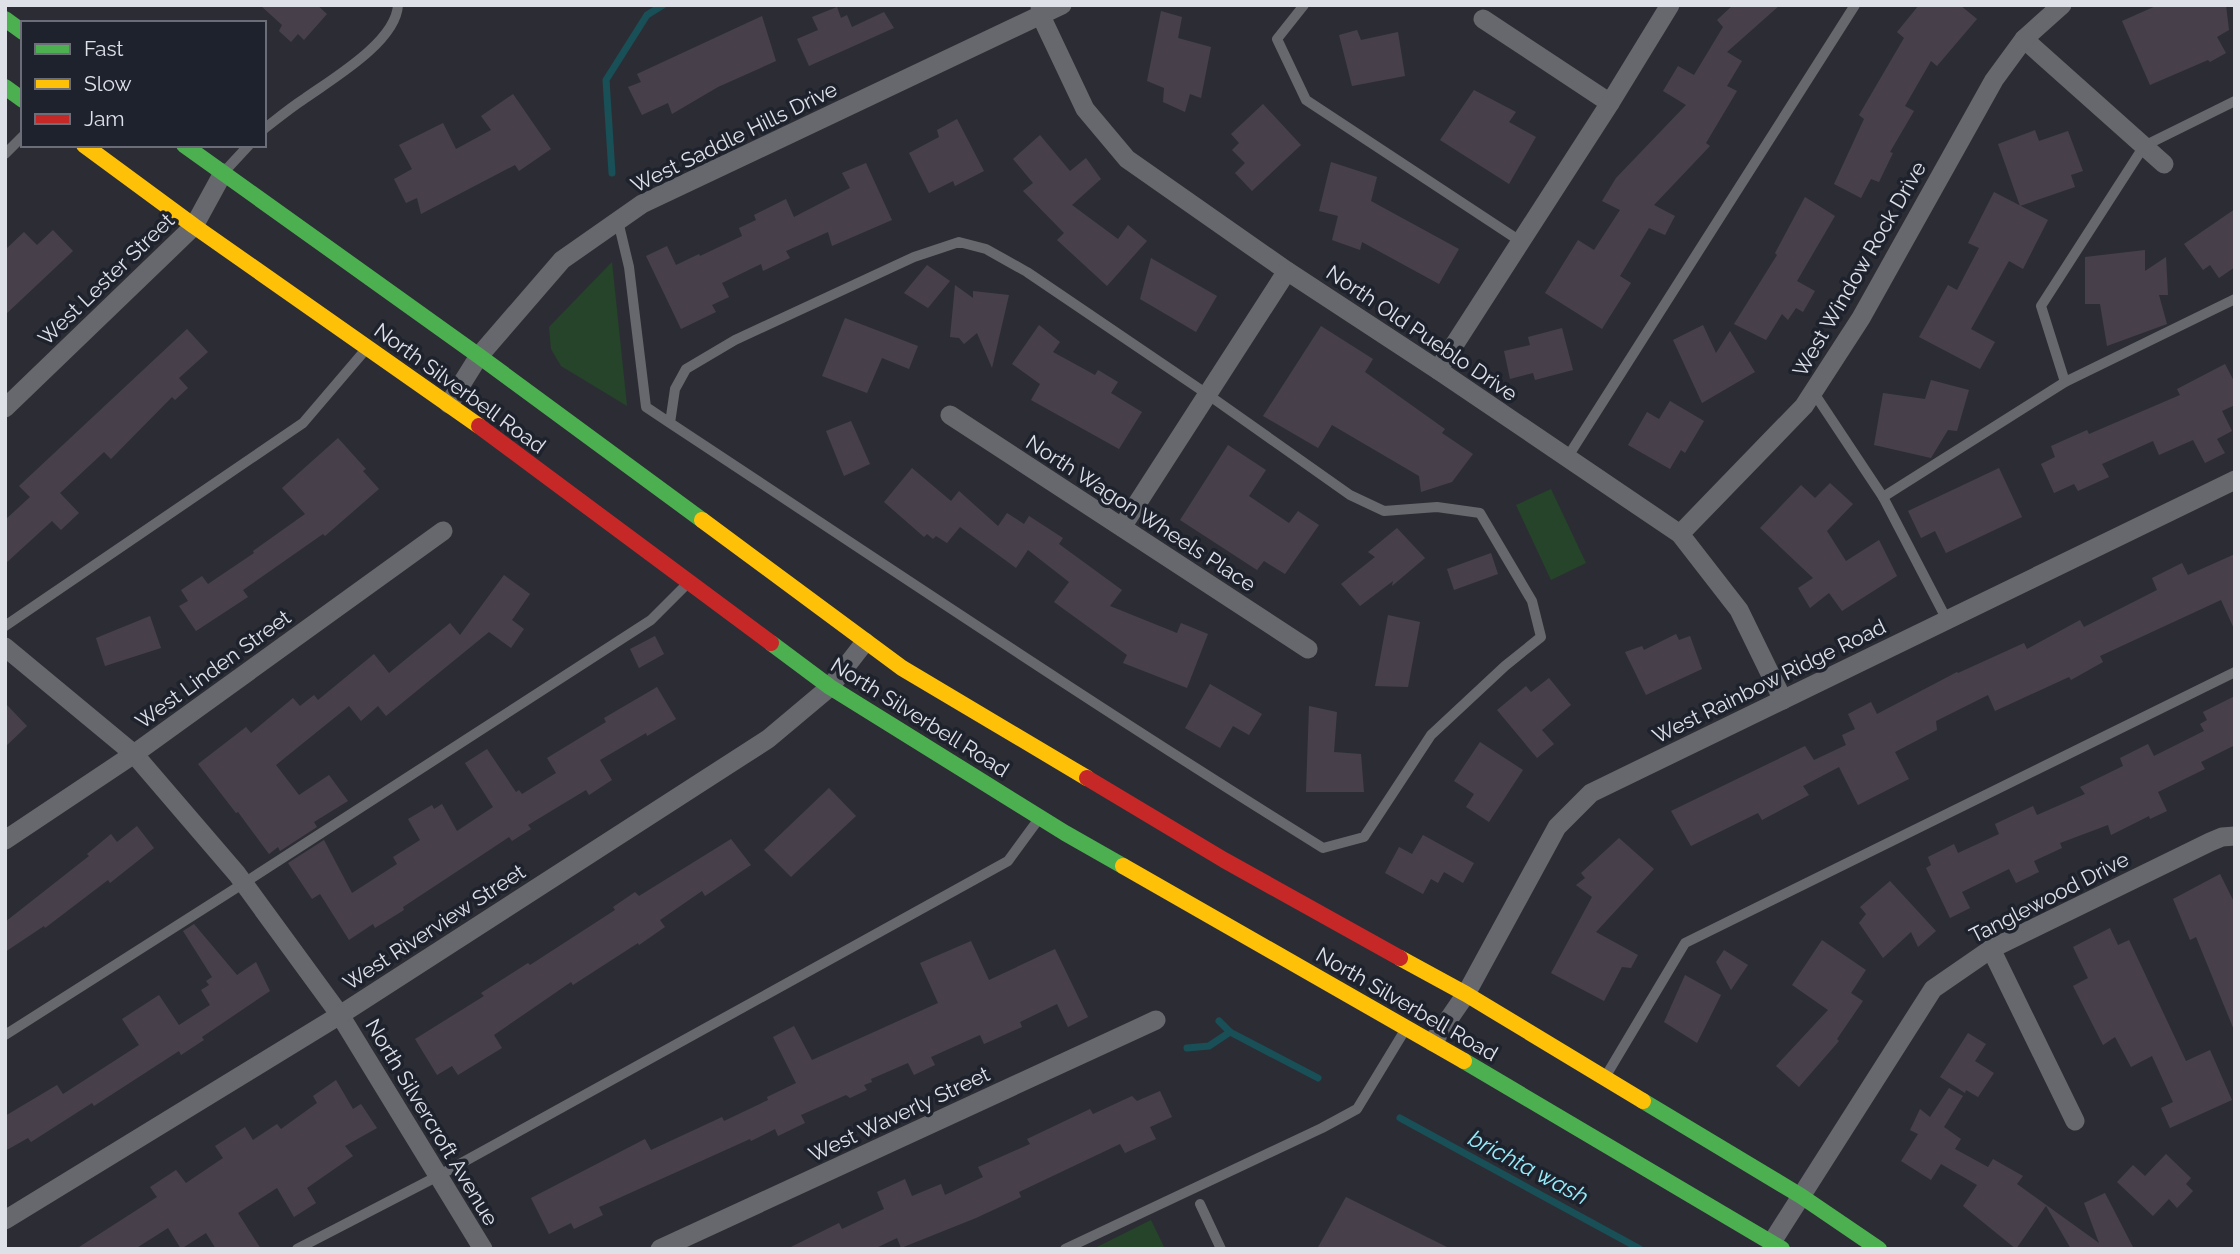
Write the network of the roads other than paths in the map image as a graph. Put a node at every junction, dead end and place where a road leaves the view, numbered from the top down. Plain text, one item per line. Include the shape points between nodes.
1 (398, 5) edge
2 (1062, 5) edge
3 (1304, 5) edge
4 (1670, 5) edge
5 (1855, 5) edge
6 (2062, 5) edge
7 (1041, 11) edge
8 (5, 19) edge
9 (1483, 19) dead end
10 (21, 31) edge
11 (2024, 39) junction
12 (5, 88) edge
13 (21, 99) edge
14 (2235, 101) edge
15 (1610, 103) junction
16 (266, 128) edge
17 (21, 138) edge
18 (2144, 146) junction
19 (87, 147) edge
20 (187, 147) edge
21 (246, 147) edge
22 (5, 154) edge
23 (2164, 164) dead end
24 (223, 173) junction
25 (618, 221) junction
26 (194, 226) junction
27 (1520, 241) junction
28 (1287, 271) junction
29 (2235, 299) edge
30 (368, 348) junction
31 (479, 356) junction
32 (1438, 370) junction
33 (2064, 382) junction
34 (1814, 393) junction
35 (1207, 394) junction
36 (449, 404) junction
37 (5, 408) edge
38 (950, 415) dead end
39 (670, 423) junction
40 (1567, 458) junction
41 (2235, 480) edge
42 (1883, 497) junction
43 (1122, 527) junction
44 (443, 531) dead end
45 (1680, 534) junction
46 (689, 582) junction
47 (1947, 620) junction
48 (5, 626) edge
49 (865, 642) junction
50 (5, 647) edge
51 (1308, 649) dead end
52 (2235, 672) edge
53 (830, 687) junction
54 (1783, 700) junction
55 (134, 754) junction
56 (1039, 817) junction
57 (2235, 836) edge
58 (5, 840) edge
59 (244, 883) junction
60 (1991, 949) junction
61 (1466, 994) junction
62 (340, 1015) junction
63 (1156, 1020) dead end
64 (1407, 1027) junction
65 (5, 1035) edge
66 (1433, 1042) junction
67 (1605, 1078) junction
68 (2075, 1121) dead end
69 (438, 1176) junction
70 (1801, 1196) junction
71 (1200, 1204) dead end
72 (5, 1220) edge
73 (1777, 1245) edge
74 (297, 1249) edge
75 (483, 1249) edge
76 (660, 1249) edge
77 (1065, 1249) edge
78 (1221, 1249) edge
79 (1879, 1249) edge

1 - 16 lane via 395,19 359,61
2 - 7 street, West Saddle Hills Drive
3 - 27 lane via 1277,39 1306,100
4 - 15 street
5 - 40 lane
6 - 11 street, West Window Rock Drive
7 - 25 street, West Saddle Hills Drive via 642,204
7 - 28 street, North Old Pueblo Drive via 1085,109 1127,159
8 - 10 main road
9 - 15 street
11 - 18 street
11 - 34 street, West Window Rock Drive via 1986,93
12 - 13 main road
14 - 18 lane
15 - 27 street
17 - 22 lane
18 - 23 street
18 - 33 lane via 2041,306
19 - 26 main road, North Silverbell Road
20 - 24 main road, North Silverbell Road
21 - 24 lane
24 - 26 street, West Lester Street
24 - 31 main road, North Silverbell Road
25 - 31 street, West Saddle Hills Drive via 562,260
25 - 39 lane via 629,267 646,407
26 - 30 main road, North Silverbell Road
26 - 37 street, West Lester Street
27 - 32 street
28 - 32 street, North Old Pueblo Drive
28 - 35 street
29 - 33 lane
30 - 36 main road, North Silverbell Road
30 - 48 lane via 303,423
31 - 36 street, West Saddle Hills Drive
31 - 49 main road, North Silverbell Road
32 - 40 street, North Old Pueblo Drive
33 - 42 lane
34 - 42 lane
34 - 45 street, West Window Rock Drive
35 - 39 lane via 1027,272 986,249 959,242 914,257 747,334 685,369 675,389
35 - 39 lane via 1350,495 1384,511 1437,508 1480,513 1532,601 1541,637 1431,734 1364,837 1322,848
35 - 43 street
36 - 46 main road, North Silverbell Road
38 - 43 street, North Wagon Wheels Place
40 - 45 street, North Old Pueblo Drive
41 - 47 street, West Rainbow Ridge Road
42 - 47 lane
43 - 51 street, North Wagon Wheels Place
44 - 55 street, West Linden Street
45 - 54 street, North Old Pueblo Drive via 1739,610
46 - 53 main road, North Silverbell Road
46 - 59 lane via 651,620
47 - 54 street, West Rainbow Ridge Road
49 - 53 street, West Riverview Street
49 - 61 main road, North Silverbell Road via 1224,860
50 - 55 street, North Silvercroft Avenue
52 - 67 lane via 1685,943
53 - 56 main road, North Silverbell Road
53 - 62 street, West Riverview Street via 768,739
54 - 61 street, West Rainbow Ridge Road via 1591,793 1557,827
55 - 58 street, West Linden Street
55 - 59 street, North Silvercroft Avenue
56 - 64 main road, North Silverbell Road
56 - 69 lane via 1008,861
57 - 60 street, Tanglewood Drive via 2210,842
59 - 62 street, North Silvercroft Avenue
59 - 65 lane
60 - 68 street
60 - 70 street, Tanglewood Drive via 1933,989
61 - 66 street, West Rainbow Ridge Road
61 - 67 main road, North Silverbell Road
62 - 69 street, North Silvercroft Avenue
62 - 72 street, West Riverview Street
63 - 76 street, West Waverly Street
64 - 66 main road, North Silverbell Road
64 - 77 lane via 1357,1109
66 - 73 main road, North Silverbell Road
67 - 70 main road, North Silverbell Road
69 - 74 lane
69 - 75 street, North Silvercroft Avenue
70 - 73 street, Tanglewood Drive
70 - 79 main road, North Silverbell Road
71 - 78 lane

